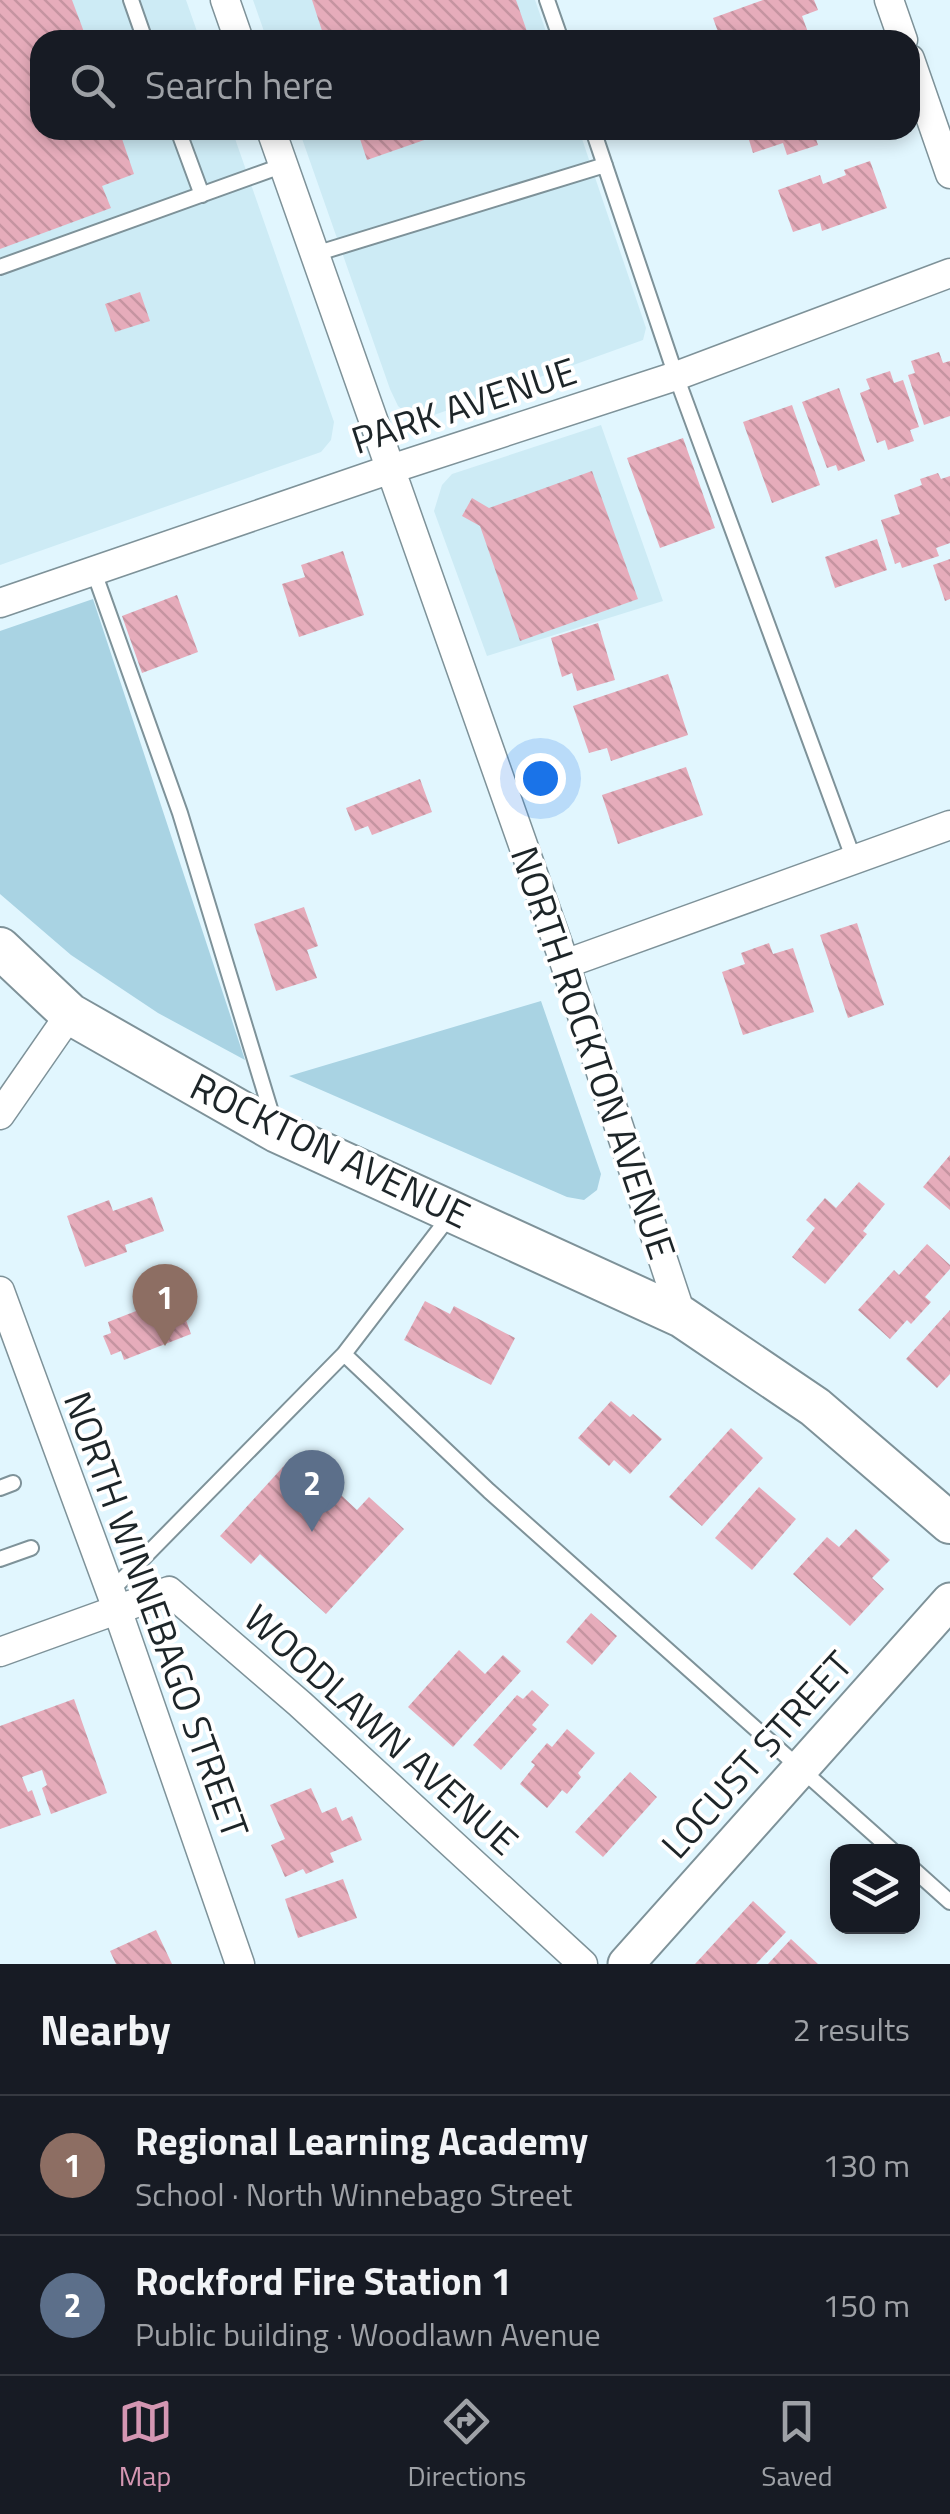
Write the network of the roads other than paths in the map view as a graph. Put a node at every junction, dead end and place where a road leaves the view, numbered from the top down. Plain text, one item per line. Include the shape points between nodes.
1 (131, 0) edge
2 (225, 0) edge
3 (547, 0) edge
4 (890, 0) edge
5 (142, 30) edge
6 (236, 30) edge
7 (558, 30) edge
8 (900, 30) edge
9 (920, 88) edge
10 (182, 140) edge
11 (275, 140) edge
12 (596, 140) edge
13 (284, 165) junction
14 (605, 165) junction
15 (950, 174) edge
16 (202, 195) junction
17 (315, 254) junction
18 (0, 268) edge
19 (950, 273) edge
20 (676, 376) junction
21 (391, 469) junction
22 (94, 572) junction
23 (0, 604) edge
24 (950, 825) edge
25 (854, 860) junction
26 (0, 948) edge
27 (565, 964) junction
28 (70, 1014) junction
29 (0, 1115) edge
30 (277, 1132) junction
31 (452, 1213) junction
32 (0, 1291) edge
33 (682, 1318) junction
34 (344, 1354) junction
35 (950, 1522) edge
36 (31, 1548) dead end
37 (0, 1559) edge
38 (114, 1600) junction
39 (950, 1602) edge
40 (0, 1652) edge
41 (803, 1769) junction
42 (885, 1844) edge
43 (920, 1875) edge
44 (950, 1902) edge
45 (240, 1964) edge
46 (583, 1964) edge
47 (626, 1964) edge

1 - 5 lane
2 - 6 street
3 - 7 lane
4 - 8 street
9 - 15 street
10 - 16 lane
11 - 13 street, NORTH ROCKTON AVENUE
12 - 14 lane
13 - 16 lane
13 - 17 street, NORTH ROCKTON AVENUE
14 - 17 lane
14 - 20 lane
16 - 18 lane
17 - 21 street, NORTH ROCKTON AVENUE
19 - 20 street, PARK AVENUE
20 - 21 street, PARK AVENUE
20 - 25 lane
21 - 22 street, PARK AVENUE
21 - 27 street, NORTH ROCKTON AVENUE
22 - 23 street, PARK AVENUE
22 - 30 lane via 180,812
24 - 25 street
25 - 27 street
26 - 28 main road, ROCKTON AVENUE
27 - 33 street, NORTH ROCKTON AVENUE
28 - 29 street
28 - 30 main road, ROCKTON AVENUE
30 - 31 main road, ROCKTON AVENUE
31 - 33 main road, ROCKTON AVENUE
31 - 34 lane
32 - 38 street, NORTH WINNEBAGO STREET
33 - 35 main road via 815,1407
34 - 38 lane
34 - 41 lane
36 - 37 lane
38 - 40 street
38 - 45 street, NORTH WINNEBAGO STREET
38 - 46 street, WOODLAWN AVENUE via 169,1591
39 - 41 street, LOCUST STREET
41 - 42 lane
41 - 47 street, LOCUST STREET
43 - 44 lane

